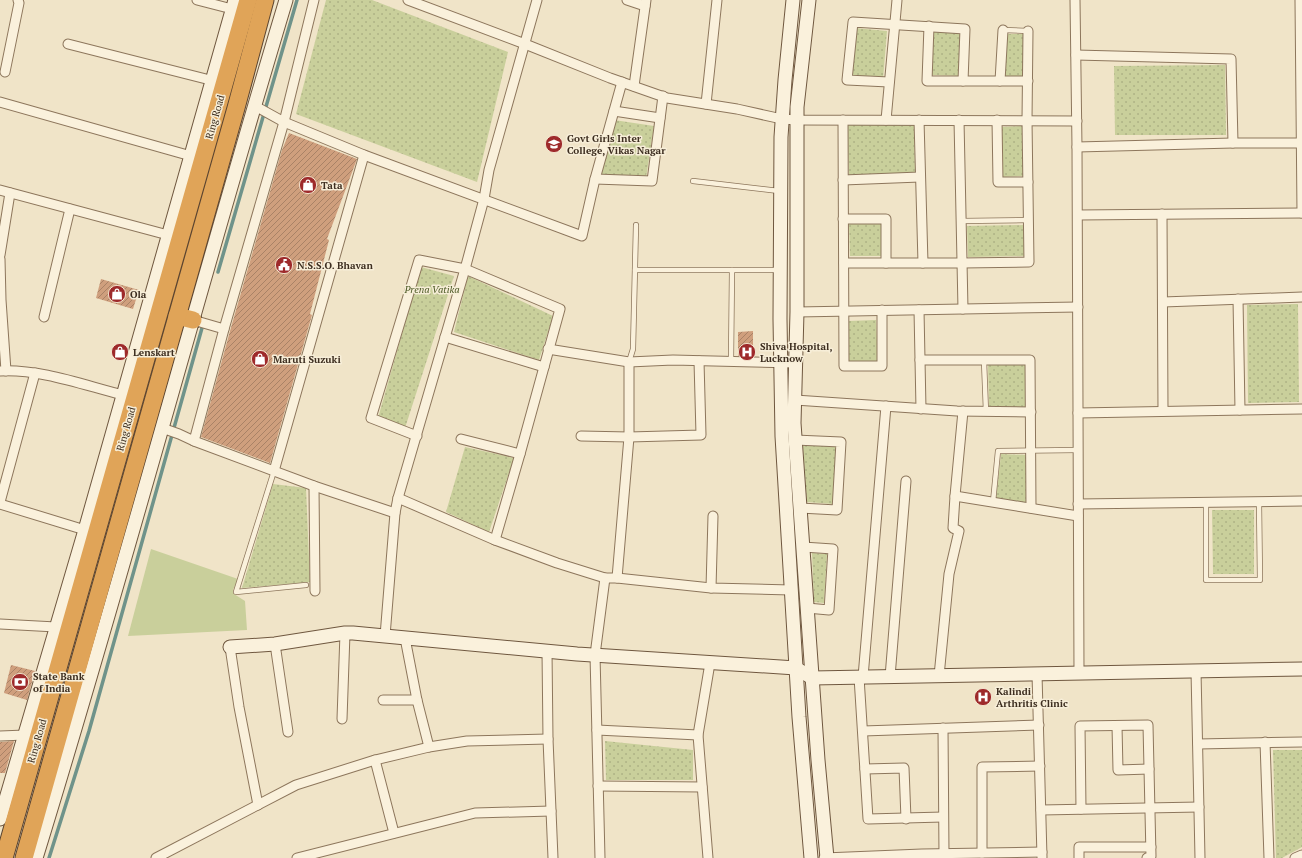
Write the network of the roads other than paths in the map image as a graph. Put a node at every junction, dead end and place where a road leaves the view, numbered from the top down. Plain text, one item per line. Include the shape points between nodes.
1 (18, 0) edge
2 (197, 0) edge
3 (248, 0) edge
4 (265, 0) edge
5 (286, 0) edge
6 (314, 0) edge
7 (410, 0) edge
8 (537, 0) edge
9 (627, 0) edge
10 (717, 0) edge
11 (793, 0) edge
12 (809, 0) edge
13 (897, 0) edge
14 (1075, 0) edge
15 (1300, 0) edge
16 (645, 3) edge
17 (234, 5) edge
18 (895, 24) junction
19 (929, 26) junction
20 (1003, 30) joint
21 (1028, 31) joint
22 (68, 44) dead end
23 (524, 44) junction
24 (1076, 55) junction
25 (5, 72) dead end
26 (964, 81) junction
27 (1028, 81) junction
28 (218, 82) junction
29 (622, 82) junction
30 (889, 82) junction
31 (1000, 82) junction
32 (634, 86) junction
33 (663, 96) junction
34 (0, 102) edge
35 (706, 104) junction
36 (257, 107) junction
37 (614, 111) junction
38 (660, 118) junction
39 (782, 119) junction
40 (797, 120) junction
41 (843, 120) junction
42 (886, 120) junction
43 (918, 120) junction
44 (959, 120) junction
45 (997, 120) junction
46 (1027, 120) junction
47 (1077, 120) junction
48 (284, 122) junction
49 (1233, 143) junction
50 (1301, 143) edge
51 (1078, 147) junction
52 (364, 155) junction
53 (191, 156) junction
54 (920, 177) junction
55 (595, 179) junction
56 (843, 180) junction
57 (693, 182) dead end
58 (1028, 182) junction
59 (0, 190) edge
60 (781, 191) junction
61 (796, 192) junction
62 (10, 193) junction
63 (484, 199) junction
64 (70, 209) junction
65 (1302, 213) edge
66 (1162, 214) junction
67 (1078, 215) junction
68 (843, 219) junction
69 (1028, 220) junction
70 (961, 221) junction
71 (636, 225) dead end
72 (168, 236) junction
73 (0, 255) edge
74 (0, 258) edge
75 (844, 263) junction
76 (886, 263) junction
77 (923, 263) junction
78 (962, 263) junction
79 (465, 269) junction
80 (635, 270) junction
81 (732, 270) junction
82 (781, 270) junction
83 (797, 270) junction
84 (1302, 297) edge
85 (1238, 299) junction
86 (0, 300) edge
87 (1163, 302) junction
88 (1078, 306) junction
89 (963, 309) junction
90 (882, 310) junction
91 (919, 310) junction
92 (844, 311) junction
93 (797, 312) junction
94 (44, 317) dead end
95 (190, 320) junction
96 (220, 328) junction
97 (445, 337) junction
98 (548, 349) junction
99 (920, 360) junction
100 (699, 361) junction
101 (730, 361) junction
102 (984, 361) junction
103 (629, 362) junction
104 (781, 362) junction
105 (796, 363) junction
106 (544, 367) junction
107 (3, 371) edge
108 (35, 373) junction
109 (123, 395) junction
110 (795, 400) junction
111 (886, 406) junction
112 (921, 409) junction
113 (1302, 409) edge
114 (1240, 410) junction
115 (964, 411) junction
116 (1164, 411) junction
117 (986, 412) junction
118 (1031, 412) junction
119 (1078, 413) junction
120 (164, 429) junction
121 (417, 436) junction
122 (581, 436) dead end
123 (629, 438) junction
124 (461, 439) dead end
125 (795, 440) junction
126 (194, 441) junction
127 (1031, 450) junction
128 (1078, 450) junction
129 (520, 454) junction
130 (274, 471) junction
131 (906, 481) dead end
132 (314, 486) junction
133 (955, 496) junction
134 (398, 498) junction
135 (1302, 501) edge
136 (993, 502) junction
137 (1206, 502) junction
138 (1259, 502) junction
139 (0, 503) edge
140 (1078, 504) junction
141 (800, 508) junction
142 (1031, 508) junction
143 (395, 514) junction
144 (713, 516) dead end
145 (1078, 516) junction
146 (85, 530) junction
147 (495, 540) junction
148 (803, 547) junction
149 (605, 578) junction
150 (617, 578) junction
151 (306, 585) dead end
152 (711, 588) junction
153 (791, 590) junction
154 (315, 591) dead end
155 (807, 608) junction
156 (0, 624) edge
157 (56, 627) junction
158 (345, 633) junction
159 (385, 636) junction
160 (405, 638) junction
161 (275, 644) junction
162 (230, 647) joint
163 (547, 651) junction
164 (595, 655) junction
165 (710, 663) junction
166 (796, 668) junction
167 (1302, 669) edge
168 (1196, 671) junction
169 (1079, 673) junction
170 (1037, 674) junction
171 (938, 676) junction
172 (861, 677) junction
173 (890, 677) junction
174 (812, 678) junction
175 (383, 700) dead end
176 (417, 700) junction
177 (342, 718) dead end
178 (1038, 725) junction
179 (1117, 726) junction
180 (943, 728) junction
181 (597, 730) junction
182 (862, 731) junction
183 (288, 732) dead end
184 (25, 735) junction
185 (698, 735) junction
186 (0, 736) edge
187 (548, 739) junction
188 (1265, 742) junction
189 (1302, 742) edge
190 (1198, 744) junction
191 (429, 746) junction
192 (375, 760) junction
193 (1040, 766) junction
194 (865, 769) junction
195 (1149, 769) junction
196 (598, 786) junction
197 (702, 787) junction
198 (258, 805) junction
199 (1199, 807) junction
200 (1149, 808) junction
201 (1081, 809) junction
202 (1041, 810) junction
203 (551, 811) junction
204 (943, 817) junction
205 (906, 818) junction
206 (0, 819) edge
207 (394, 833) junction
208 (1151, 847) junction
209 (982, 853) junction
210 (944, 854) junction
211 (1004, 855) edge
212 (1042, 855) edge
213 (1302, 855) edge
214 (922, 856) edge
215 (4, 858) edge
216 (24, 858) edge
217 (36, 858) edge
218 (156, 858) edge
219 (298, 858) edge
220 (553, 858) edge
221 (600, 858) edge
222 (610, 858) edge
223 (708, 858) edge
224 (811, 858) edge
225 (826, 858) edge
226 (1080, 858) edge
227 (1147, 858) edge
228 (1200, 858) edge
229 (1269, 858) edge
230 (1296, 858) edge

1 - 25 street
2 - 17 street
3 - 28 highway, Ring Road
4 - 95 highway, Ring Road via 236,108
5 - 36 street
6 - 48 street
7 - 23 street
8 - 23 street
9 - 16 street
10 - 35 street
11 - 39 street
12 - 40 street
13 - 18 street
14 - 24 street
15 - 50 street
16 - 32 street
17 - 28 street
18 - 19 street
18 - 30 street
18 - 30 street via 853,22 847,80
19 - 26 street via 966,29
19 - 26 street via 927,82
20 - 21 lane
20 - 31 street
21 - 27 street
22 - 28 street
23 - 29 street
23 - 63 street via 489,170
24 - 47 street
24 - 49 street via 1231,59
26 - 31 street
27 - 31 street
27 - 46 street
28 - 53 street
28 - 215 highway, Ring Road
29 - 32 street
29 - 37 street
30 - 42 street
32 - 33 street
33 - 35 street
33 - 38 street
34 - 53 street
35 - 39 street
36 - 48 street
36 - 95 street
37 - 38 street
37 - 55 street
38 - 55 street via 652,181
39 - 40 street
39 - 60 street
40 - 41 street
40 - 61 street
41 - 42 street
41 - 56 street
42 - 43 street
43 - 44 street
43 - 54 street
44 - 45 street
44 - 70 street
45 - 46 street
45 - 58 street via 998,182
46 - 47 street
46 - 58 street
47 - 51 street
48 - 52 street
48 - 96 street
49 - 50 street
49 - 51 street
50 - 65 street
51 - 67 street
52 - 63 street
52 - 130 street
53 - 72 street
54 - 56 street
54 - 77 street
55 - 63 street via 582,236
56 - 68 street
57 - 60 lane
58 - 69 street
59 - 62 street
60 - 61 street
60 - 82 street
61 - 83 street
62 - 64 street
62 - 73 street
63 - 79 street
64 - 72 street
64 - 94 street
65 - 66 street
66 - 67 street
66 - 87 street
67 - 88 street
68 - 75 street
68 - 76 street via 886,219
69 - 70 lane
69 - 78 street via 1029,262
70 - 78 street
71 - 80 lane
72 - 109 street
74 - 86 street
75 - 76 street
75 - 92 street
76 - 77 street
77 - 78 street
78 - 89 street
79 - 97 street
79 - 98 street via 560,309
79 - 121 street via 419,260 371,418
80 - 81 lane
80 - 103 lane via 632,349
81 - 82 lane
81 - 101 lane
82 - 83 street
82 - 104 street
83 - 93 street
84 - 85 street
85 - 87 street
85 - 114 street
86 - 107 street
87 - 116 street
88 - 89 street
88 - 119 street
89 - 91 street
90 - 91 street
90 - 92 street
90 - 92 street via 882,366 844,366
91 - 99 street
92 - 93 street
93 - 105 street
95 - 96 street
95 - 120 street
95 - 216 highway, Ring Road
96 - 126 street
97 - 106 street
97 - 121 street
98 - 103 street
98 - 106 street
99 - 102 street
99 - 112 street
100 - 101 street
100 - 103 street
100 - 123 street via 701,435
101 - 104 street
102 - 117 lane
102 - 118 street via 1030,360
103 - 123 street
104 - 105 street
104 - 153 street via 782,436
105 - 110 street
106 - 129 street
107 - 108 street
108 - 109 street
108 - 139 street
109 - 146 street
110 - 111 street
110 - 125 street
111 - 112 street
111 - 172 street
112 - 115 street
113 - 114 street
114 - 116 street
115 - 117 street
115 - 133 street
116 - 119 street
117 - 118 street
118 - 127 street
119 - 128 street
120 - 126 street
120 - 217 street
121 - 134 street
122 - 123 street
123 - 150 street
124 - 129 street
125 - 141 street
125 - 141 street via 841,442 837,510
126 - 130 street
127 - 128 lane
127 - 136 lane via 998,450
127 - 142 street
128 - 140 street
129 - 147 street
130 - 132 street
130 - 151 lane via 236,592
131 - 173 street
132 - 143 street
132 - 154 street
133 - 136 street
133 - 171 street via 953,528 958,531 949,574
134 - 143 street
134 - 147 street
135 - 138 street
136 - 142 street
137 - 138 street
137 - 138 lane via 1206,580 1260,580
137 - 140 street
139 - 146 street
140 - 145 street
141 - 148 street
142 - 145 street
143 - 159 street
144 - 152 street
145 - 169 street
146 - 157 street
147 - 149 street
148 - 155 street
148 - 155 street via 833,549 829,610
149 - 150 street
149 - 164 street
150 - 152 street
152 - 153 street
153 - 166 street
155 - 174 street
156 - 157 street
157 - 184 street
158 - 159 street
158 - 161 street
158 - 177 street
159 - 160 street
160 - 163 street
160 - 176 street
161 - 162 street
161 - 183 street
162 - 198 street
163 - 164 street
163 - 187 street
164 - 165 street
164 - 181 street
165 - 166 street
165 - 185 street
166 - 174 street
166 - 224 street
167 - 168 street
168 - 169 street
168 - 190 street
169 - 170 street
170 - 171 street
170 - 178 street
171 - 173 street
172 - 173 street
172 - 174 street
172 - 182 street
174 - 225 street
175 - 176 street
176 - 191 street
178 - 180 street
178 - 193 street
179 - 195 street via 1148,726
179 - 195 street via 1118,770
179 - 201 street via 1080,726
180 - 182 street
180 - 204 street
181 - 185 street
181 - 196 street
182 - 194 street
184 - 186 street
184 - 206 street
185 - 197 street
187 - 191 street via 466,741
187 - 203 street
188 - 189 street
188 - 190 street
188 - 229 street
190 - 199 street
191 - 192 street
192 - 198 street via 296,785
192 - 207 street
193 - 202 street
193 - 209 street via 982,767
194 - 205 street via 868,819
194 - 205 street via 904,768
195 - 200 street
196 - 197 street
196 - 221 street
197 - 223 street
198 - 218 street
199 - 200 street
199 - 228 street
200 - 201 street
200 - 208 street
201 - 202 street
202 - 212 street
203 - 207 street via 475,813
203 - 220 street
204 - 205 street
204 - 210 street
207 - 219 street
208 - 226 street via 1079,847
208 - 227 street via 1151,856
209 - 210 street
209 - 211 street
210 - 214 street
211 - 212 street
213 - 230 street
214 - 225 street
221 - 222 street

